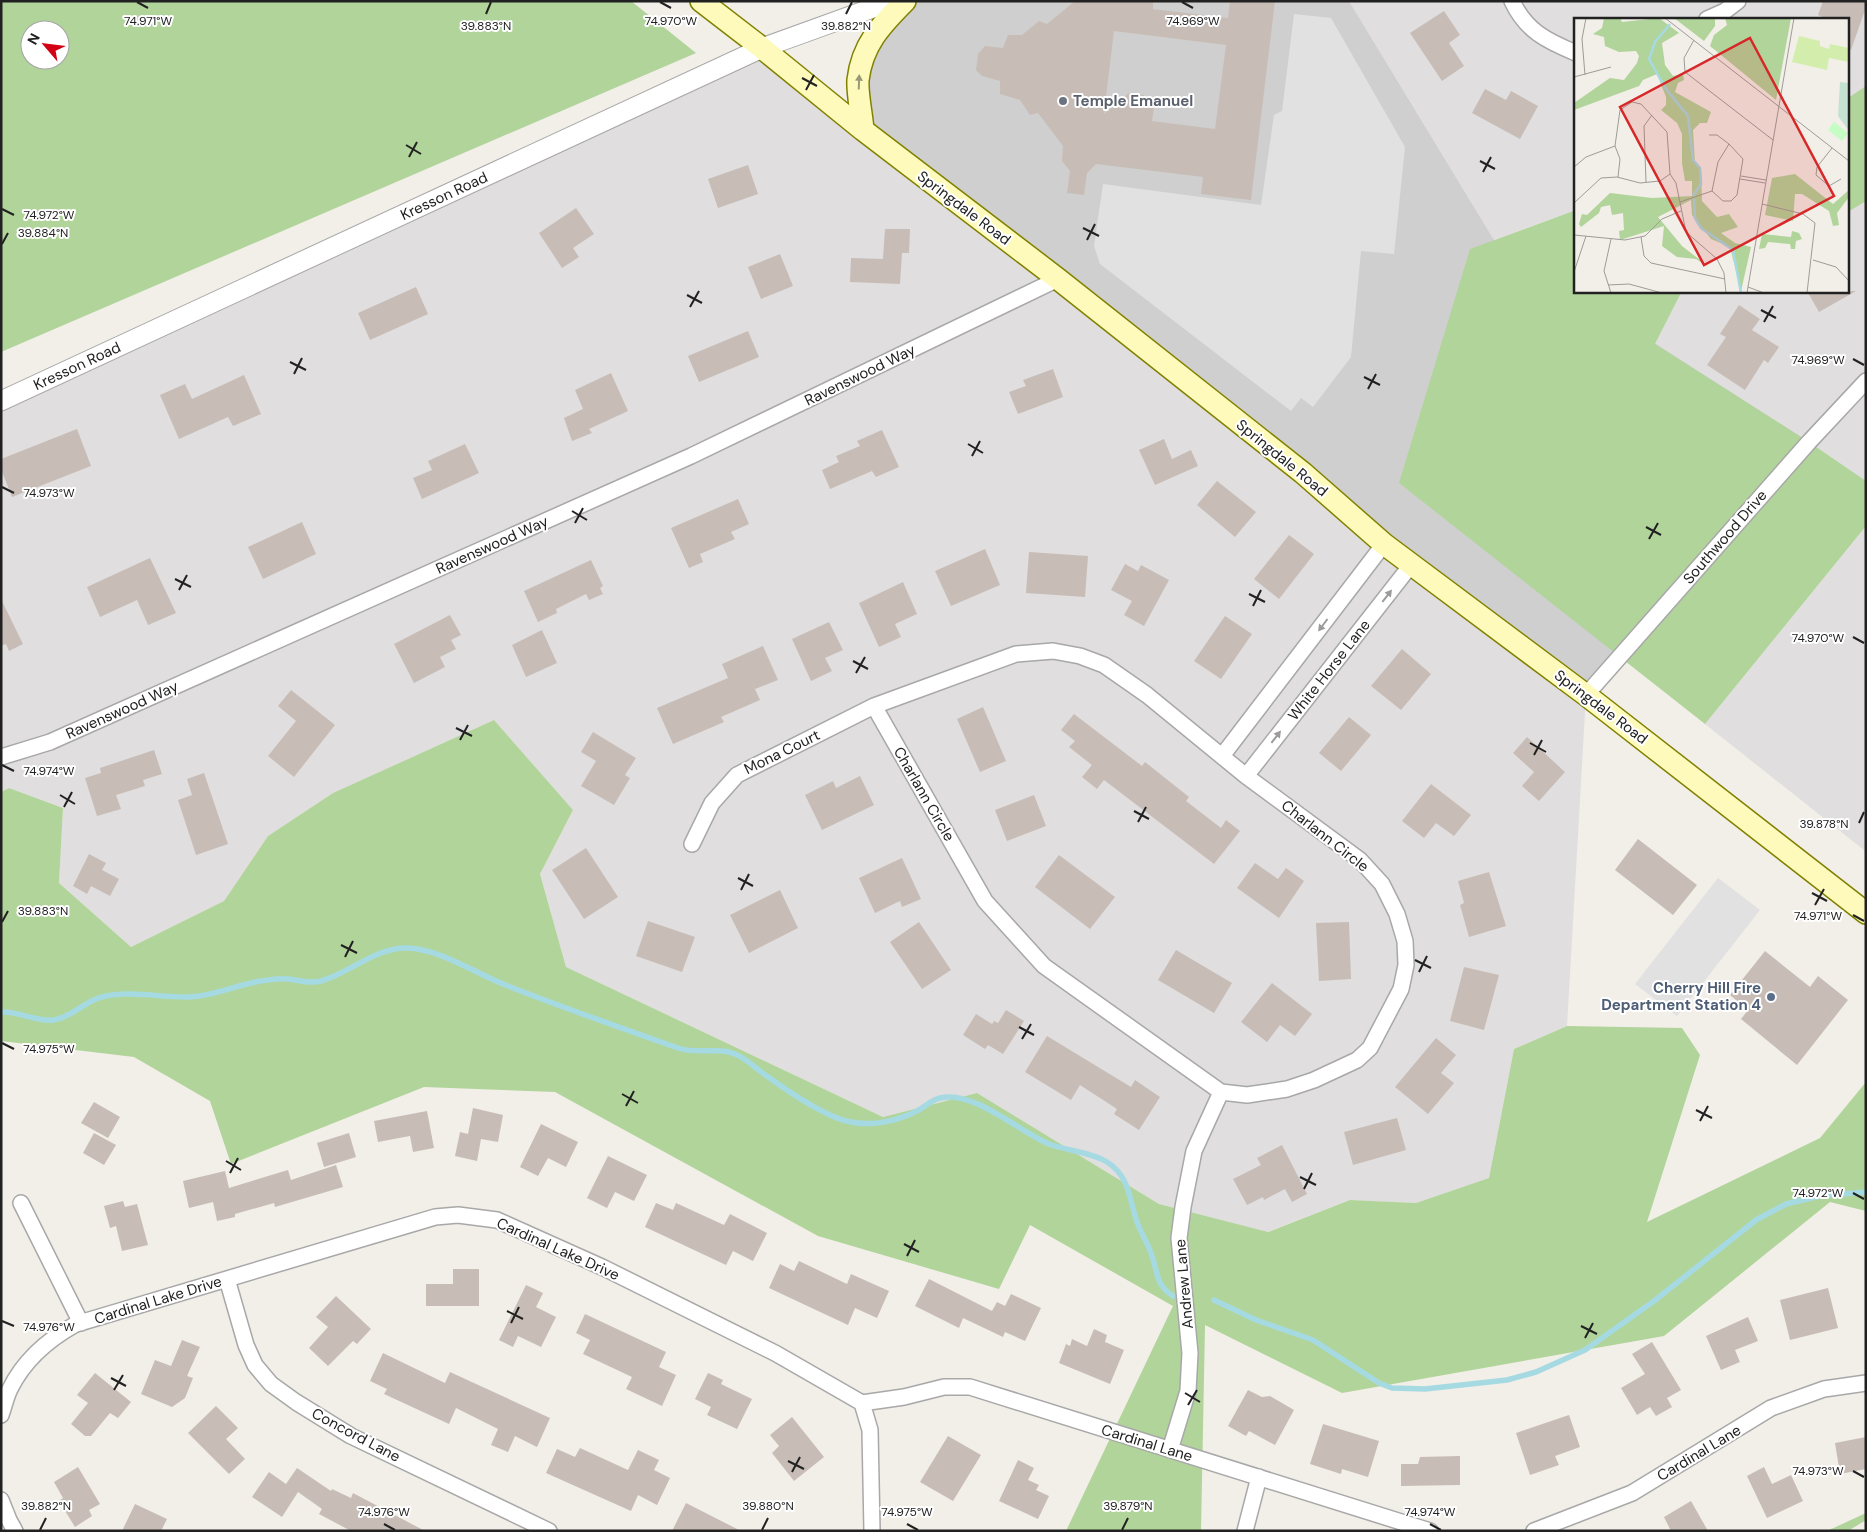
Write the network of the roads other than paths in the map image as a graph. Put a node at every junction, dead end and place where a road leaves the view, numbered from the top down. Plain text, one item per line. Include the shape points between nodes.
1 (701, 1) edge
2 (892, 1) edge
3 (905, 1) edge
4 (1512, 1) edge
5 (1738, 1) edge
6 (1708, 18) edge
7 (762, 48) junction
8 (1574, 52) edge
9 (863, 130) junction
10 (1058, 279) junction
11 (1866, 381) edge
12 (1, 401) edge
13 (1384, 544) junction
14 (1412, 564) junction
15 (1586, 695) junction
16 (874, 706) junction
17 (1222, 756) junction
18 (1, 757) edge
19 (1246, 776) junction
20 (692, 844) dead end
21 (1866, 913) edge
22 (1221, 1092) junction
23 (21, 1204) dead end
24 (226, 1279) junction
25 (81, 1323) junction
26 (1866, 1383) edge
27 (862, 1403) junction
28 (1, 1415) edge
29 (1170, 1450) junction
30 (1259, 1477) junction
31 (1, 1500) edge
32 (15, 1531) edge
33 (550, 1531) edge
34 (872, 1531) edge
35 (1245, 1531) edge
36 (1430, 1531) edge
37 (1534, 1531) edge

1 - 7 main road, Springdale Road
2 - 7 street, Kresson Road
9 -> 3 main road via 858,81 864,51 880,26
4 - 8 street via 1532,30 1551,43
5 - 6 street
7 - 9 main road, Springdale Road
7 - 12 street, Kresson Road
9 - 10 main road, Springdale Road
10 - 13 main road, Springdale Road via 1303,473
10 - 18 street, Ravenswood Way via 682,460 50,742
11 - 15 street, Southwood Drive via 1802,449
13 - 14 main road, Springdale Road
13 -> 17 street
14 - 15 main road, Springdale Road
19 -> 14 street, White Horse Lane
15 - 21 main road, Springdale Road
16 - 17 street, Charlann Circle via 1016,654 1053,651 1104,665 1147,695
16 - 20 street, Mona Court via 737,775 712,803
16 - 22 street, Charlann Circle via 985,901 1044,966
17 - 19 street, Charlann Circle
19 - 22 street, Charlann Circle via 1360,860 1382,884 1397,914 1405,941 1406,965 1401,989 1370,1048 1356,1060 1287,1089 1247,1095
22 - 29 street, Andrew Lane via 1194,1151 1183,1207 1179,1238 1190,1353 1188,1391
23 - 25 street
24 - 25 street, Cardinal Lake Drive
24 - 27 street, Cardinal Lake Drive via 435,1217 458,1215 497,1220 775,1353
24 - 33 street, Concord Lane via 246,1345 255,1365 271,1384 351,1436
25 - 28 street, Cardinal Lake Drive via 54,1337 29,1361 10,1389
26 - 37 street, Cardinal Lane via 1824,1389 1771,1408 1632,1493
27 - 29 street, Cardinal Lane via 944,1387 970,1387
27 - 34 street via 870,1430
29 - 30 street, Cardinal Lane
30 - 35 street
30 - 36 street, Cardinal Lane
31 - 32 street

